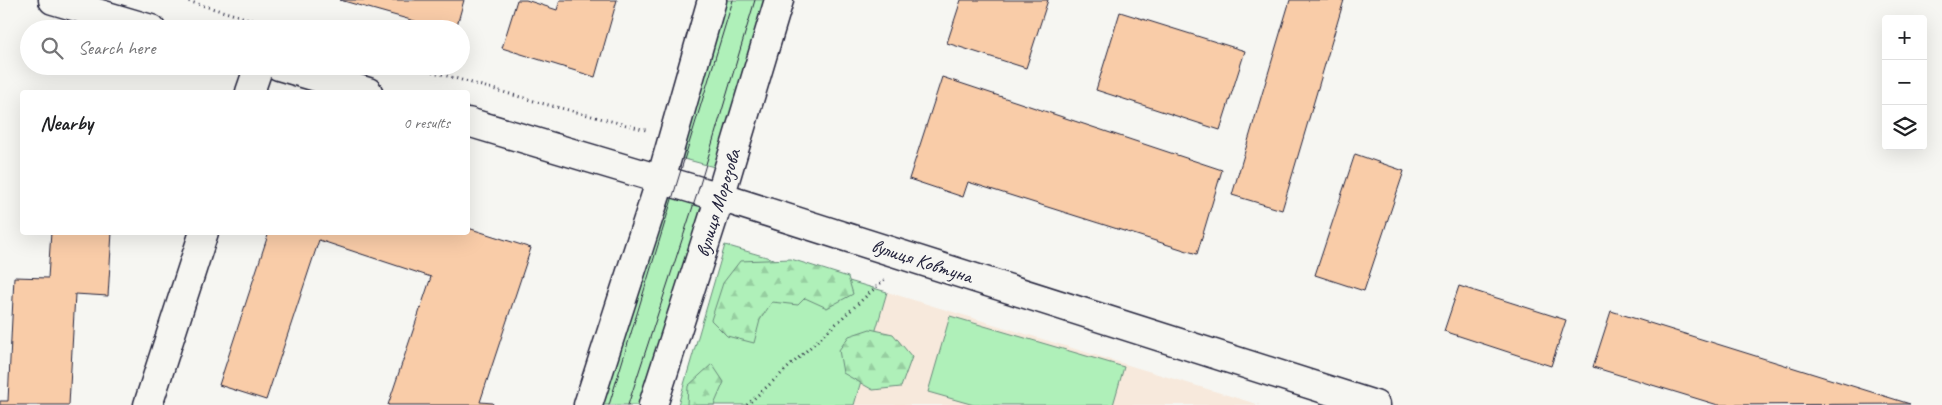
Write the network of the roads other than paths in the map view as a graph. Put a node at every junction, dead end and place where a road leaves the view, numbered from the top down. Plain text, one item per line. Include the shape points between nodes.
1 (53, 0) edge
2 (712, 0) edge
3 (779, 0) edge
4 (121, 20) edge
5 (256, 75) edge
6 (310, 75) edge
7 (251, 90) edge
8 (361, 90) edge
9 (470, 123) edge
10 (661, 179) junction
11 (720, 198) junction
12 (203, 235) edge
13 (148, 405) edge
14 (588, 405) edge
15 (653, 405) edge
16 (1375, 405) edge

1 - 4 street
2 - 10 street
3 - 11 street, вулиця Морозова
5 - 7 street
6 - 8 street
9 - 10 street, вулиця Ковтуна
10 - 11 street, вулиця Ковтуна
10 - 14 street
11 - 15 street, вулиця Морозова
11 - 16 street, вулиця Ковтуна
12 - 13 street

